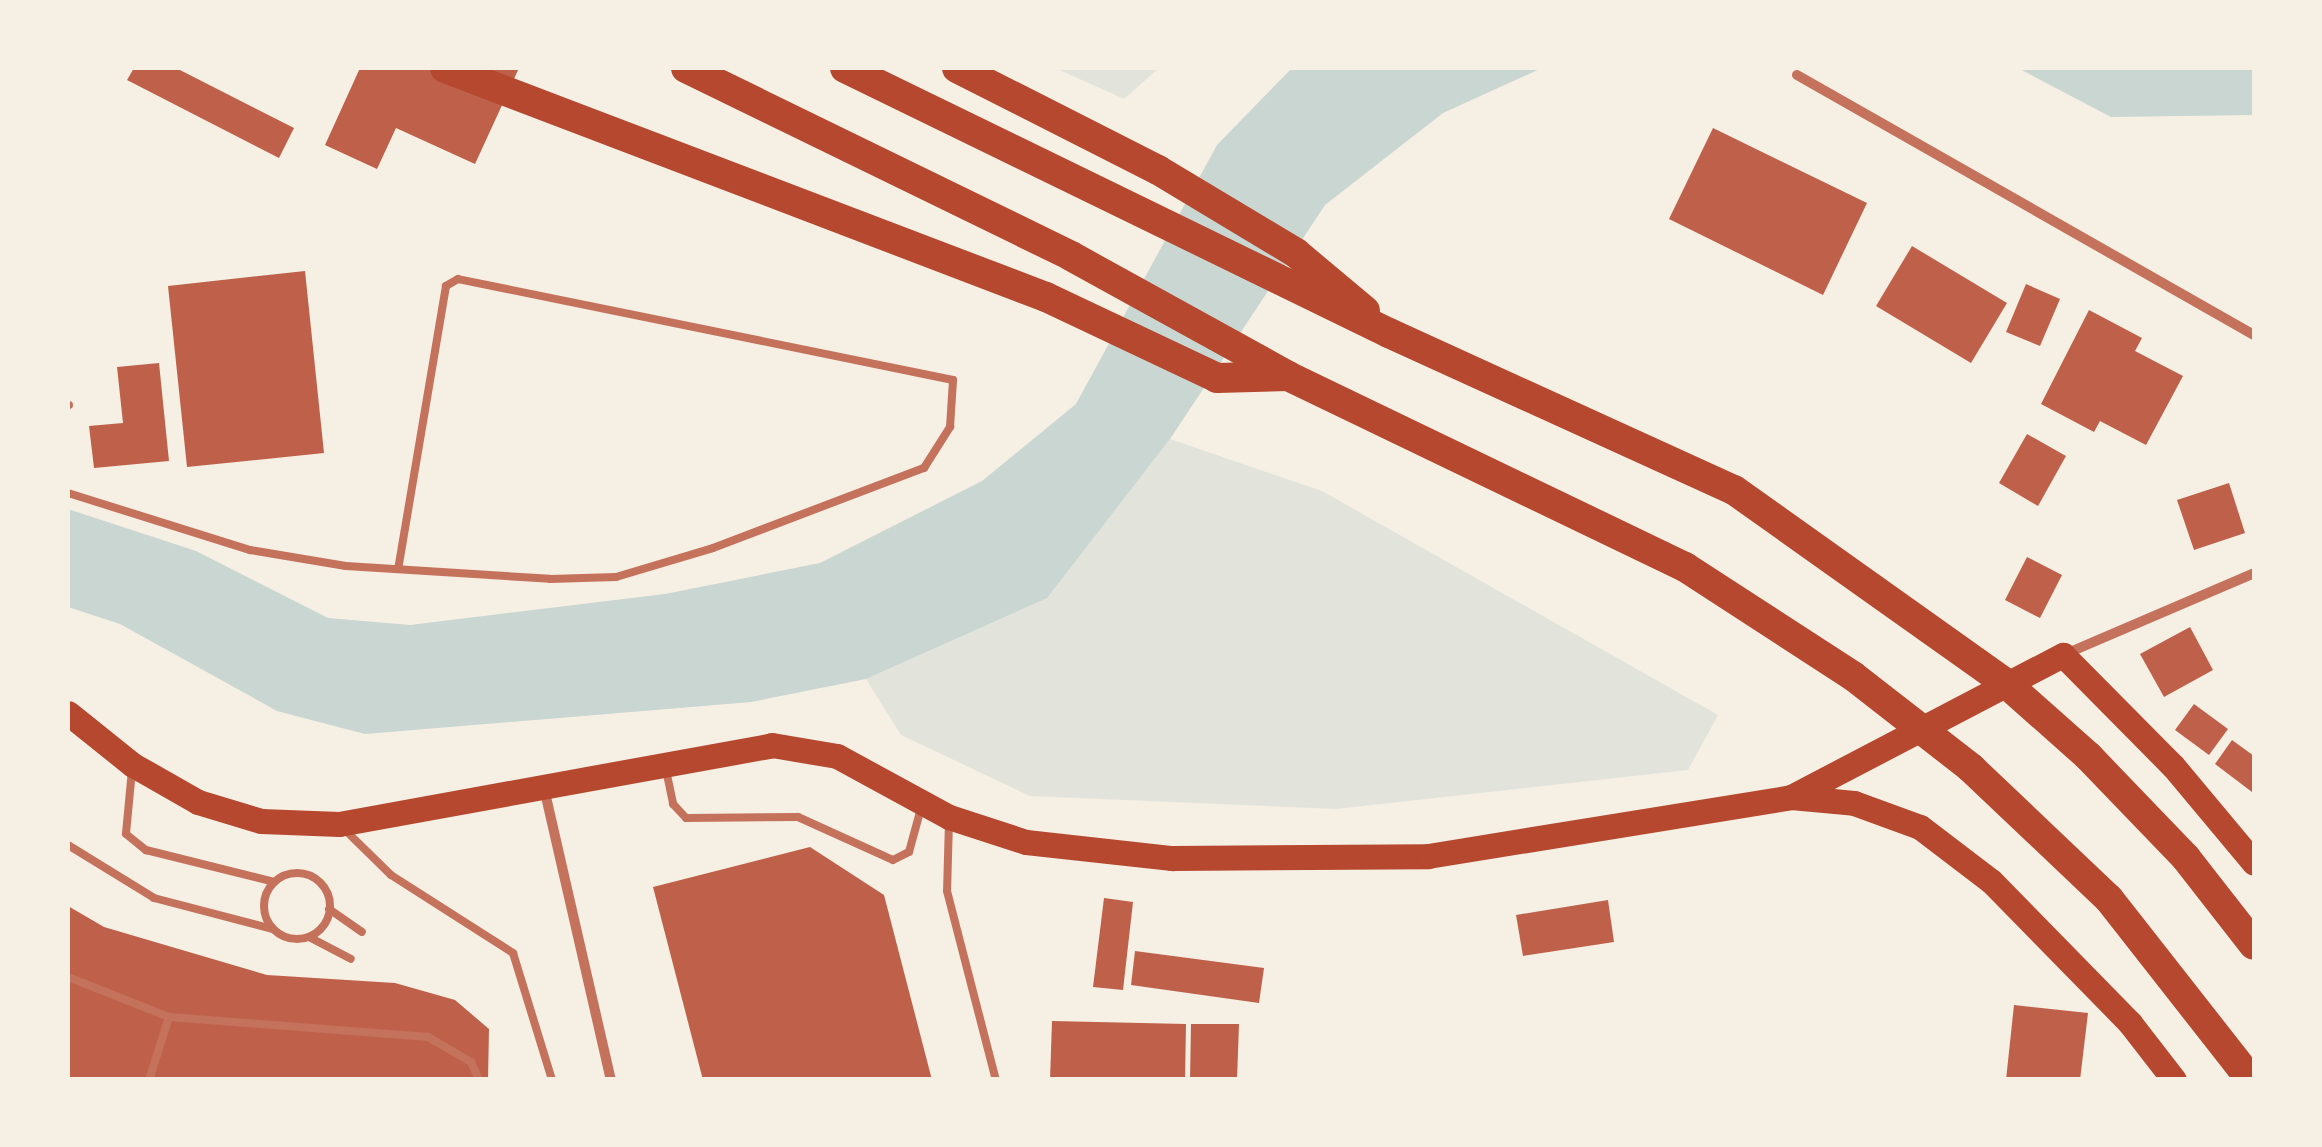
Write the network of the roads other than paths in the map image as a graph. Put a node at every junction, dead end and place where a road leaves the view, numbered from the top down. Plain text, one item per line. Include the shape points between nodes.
1 (445, 68) edge
2 (686, 68) edge
3 (845, 68) edge
4 (957, 68) edge
5 (1797, 75) dead end
6 (1389, 333) junction
7 (2254, 335) edge
8 (1288, 376) junction
9 (68, 494) edge
10 (398, 569) junction
11 (2254, 573) edge
12 (2063, 655) junction
13 (68, 714) edge
14 (665, 762) junction
15 (133, 766) junction
16 (544, 785) junction
17 (1791, 797) junction
18 (922, 804) junction
19 (949, 817) junction
20 (339, 824) junction
21 (68, 845) edge
22 (2254, 863) edge
23 (274, 882) junction
24 (328, 909) junction
25 (273, 929) junction
26 (362, 932) dead end
27 (309, 937) junction
28 (2254, 945) edge
29 (351, 959) dead end
30 (68, 977) edge
31 (168, 1017) junction
32 (149, 1080) edge
33 (479, 1080) edge
34 (552, 1080) edge
35 (610, 1080) edge
36 (996, 1080) edge
37 (2174, 1080) edge
38 (2251, 1080) edge

1 - 8 highway via 1046,297 1217,378
2 - 8 highway via 1071,256
3 - 6 highway
4 - 6 highway via 1158,170 1296,253
5 - 7 street
6 - 28 highway via 1734,490 1912,612 2088,756 2186,858
8 - 38 highway via 1685,567 1853,676 1971,768 2110,898
9 - 10 lane via 250,550
10 - 10 lane via 616,577 713,548 924,468 950,427 953,380 458,279 446,286
11 - 12 street
12 - 17 main road
12 - 22 main road via 2173,766
13 - 15 main road
14 - 16 main road
14 - 18 main road via 772,745 804,747 837,756
14 - 18 lane via 673,804 686,818 798,817 893,860 909,852
15 - 20 main road via 198,802 261,820
15 - 23 lane via 126,834 146,850
16 - 20 main road
16 - 35 street
17 - 19 main road via 1428,856 1284,860 1172,858 1026,842
17 - 37 main road via 1891,812 1920,827 1991,881 2062,950
18 - 19 main road
19 - 36 lane via 946,891
20 - 34 lane via 391,875 513,953
21 - 25 lane via 154,898
23 - 24 lane via 297,872 310,876 328,894
23 - 25 lane via 264,905
24 - 26 lane
24 - 27 lane via 320,930
25 - 27 lane via 296,940
27 - 29 lane
30 - 31 lane
31 - 32 lane
31 - 33 lane via 428,1037 472,1062

